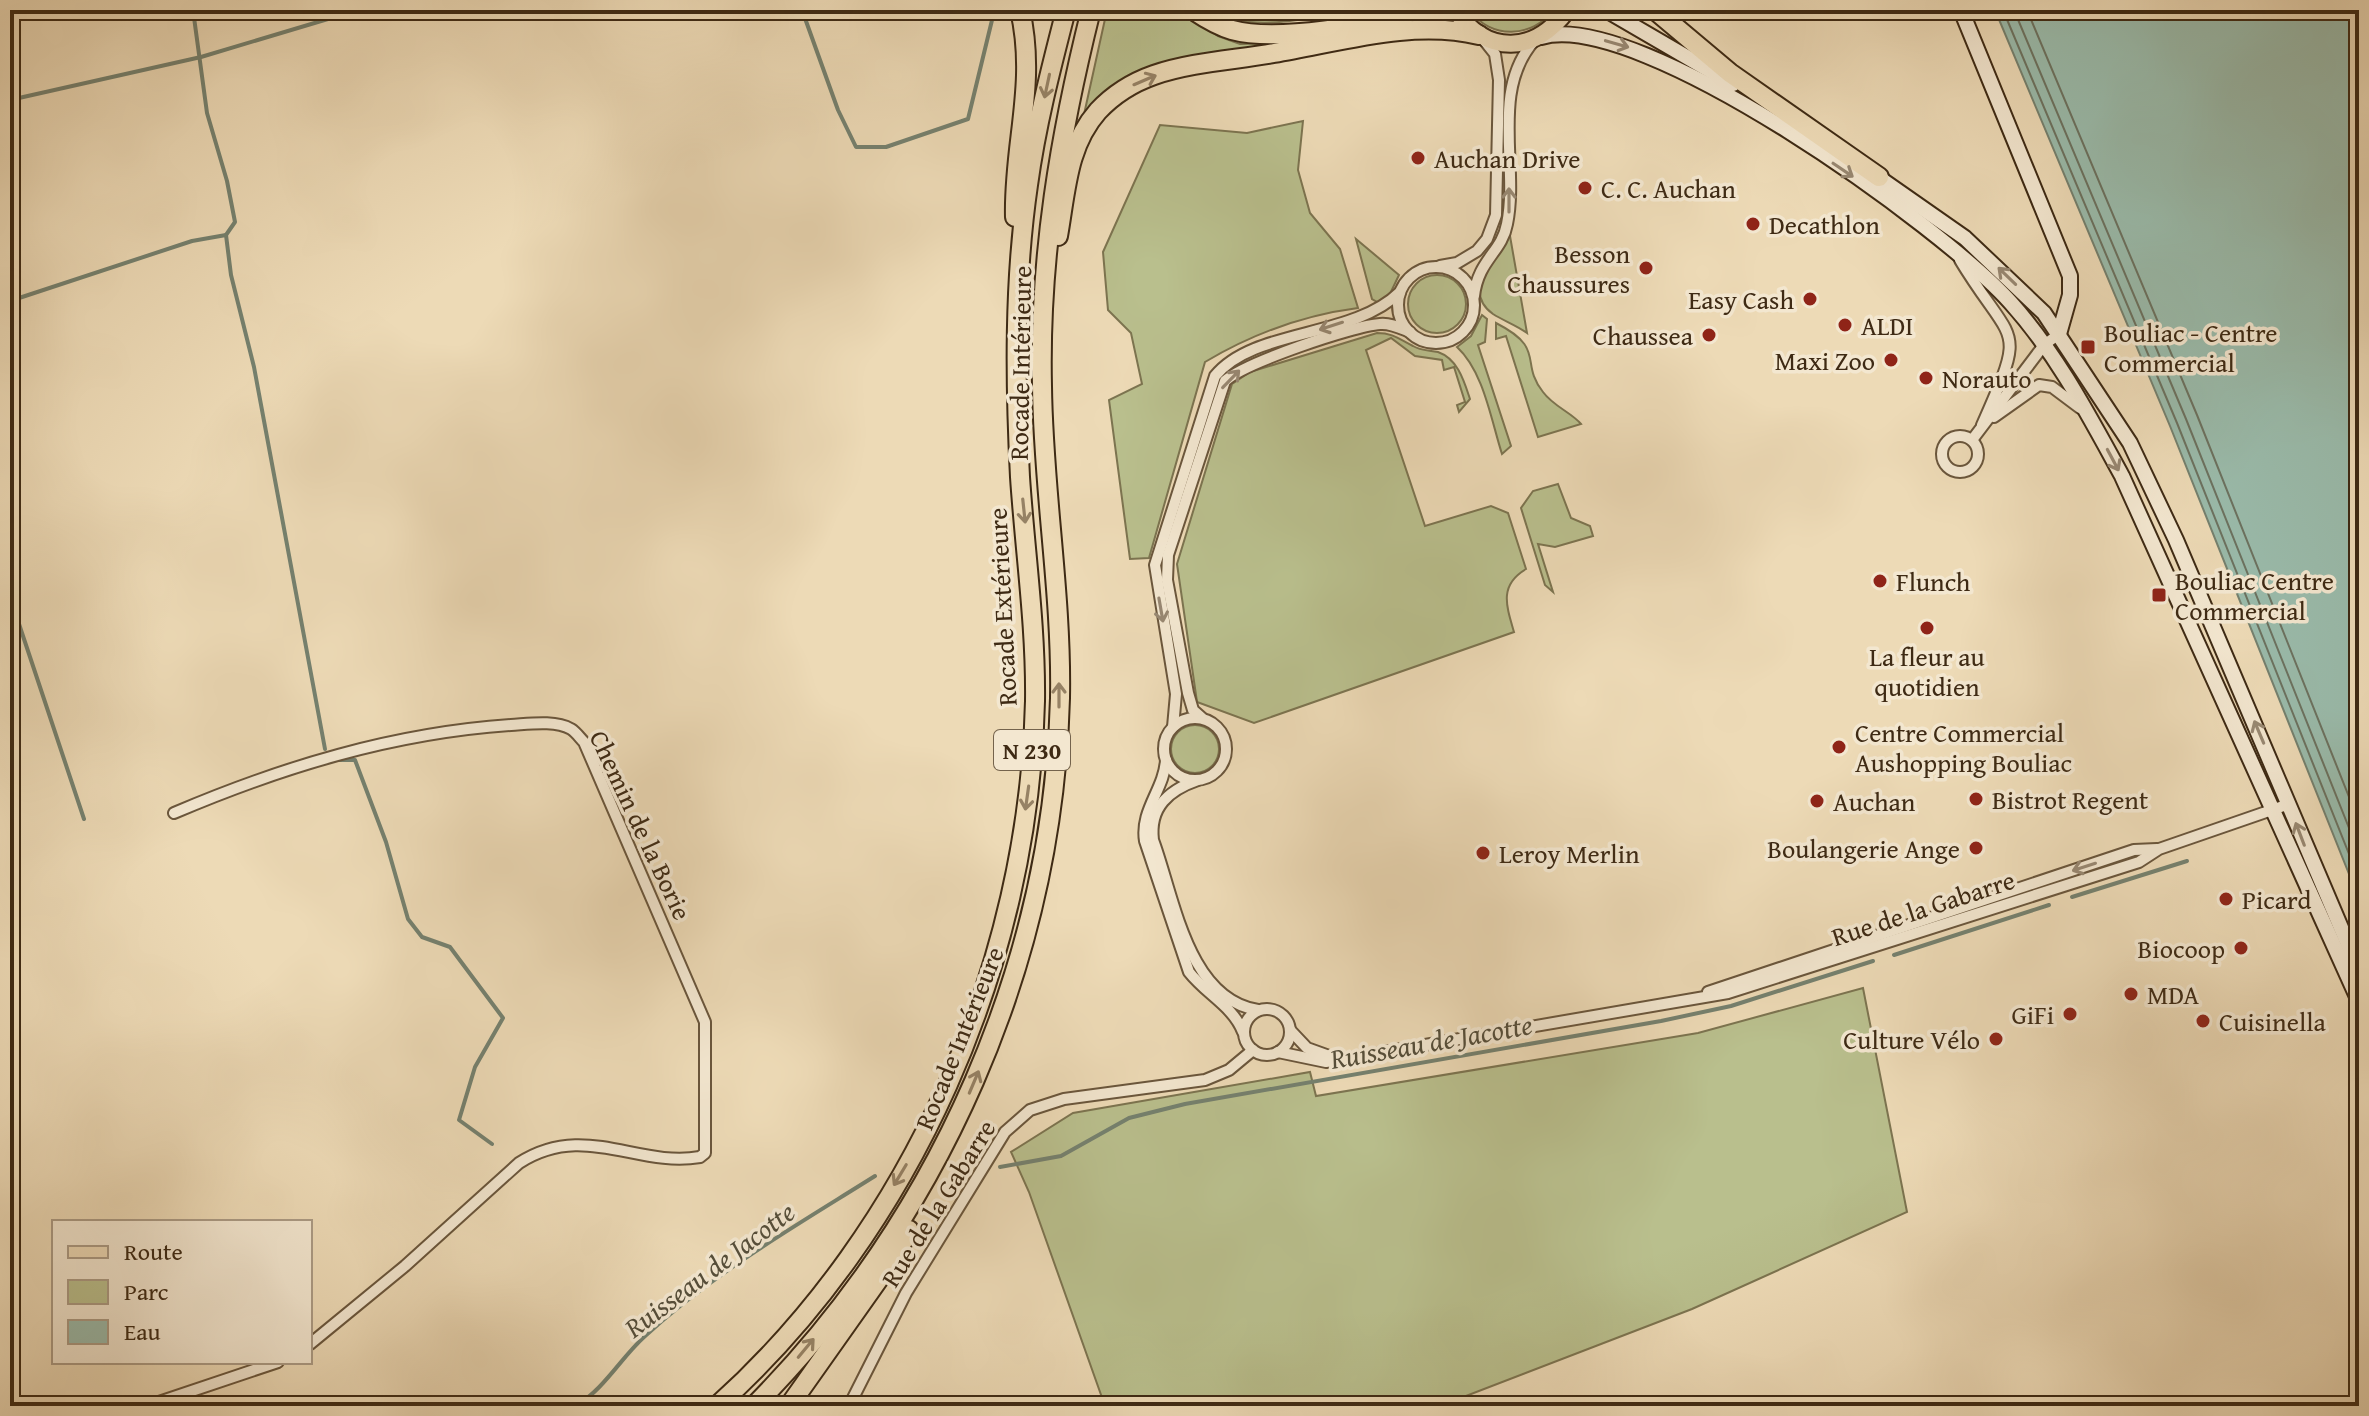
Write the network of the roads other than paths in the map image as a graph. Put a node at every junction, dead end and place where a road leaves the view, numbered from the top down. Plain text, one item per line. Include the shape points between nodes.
1 (1020, 10) edge
2 (1066, 10) edge
3 (1091, 10) edge
4 (1193, 10) edge
5 (1386, 10) edge
6 (1418, 10) edge
7 (1455, 10) edge
8 (1567, 10) edge
9 (1606, 10) edge
10 (1655, 10) edge
11 (1961, 10) edge
12 (1279, 33) junction
13 (1479, 35) junction
14 (1539, 37) junction
15 (1879, 177) junction
16 (1955, 251) junction
17 (1440, 266) junction
18 (1400, 292) junction
19 (1474, 296) junction
20 (1018, 314) junction
21 (1043, 318) junction
22 (1410, 332) junction
23 (2059, 334) junction
24 (2044, 345) junction
25 (2088, 414) junction
26 (1982, 425) junction
27 (1972, 440) dead end
28 (1202, 718) junction
29 (1173, 727) junction
30 (1166, 760) junction
31 (1198, 780) junction
32 (2282, 807) junction
33 (174, 813) dead end
34 (2359, 970) edge
35 (2359, 1001) edge
36 (1258, 1010) junction
37 (1290, 1029) junction
38 (1243, 1032) junction
39 (1253, 1050) junction
40 (1278, 1052) junction
41 (1342, 1057) junction
42 (957, 1124) junction
43 (312, 1342) edge
44 (272, 1364) edge
45 (147, 1406) edge
46 (717, 1406) edge
47 (754, 1406) edge
48 (789, 1406) edge
49 (849, 1406) edge

1 - 20 highway via 1029,73 1014,185
2 -> 20 highway, Rocade Extérieure / N 230 via 1027,187
3 - 21 highway, Rocade Intérieure / N 230 via 1056,166
4 - 12 highway via 1234,31
5 - 12 highway
6 - 12 highway via 1354,25
7 - 13 main road
8 - 14 main road
9 - 15 main road
10 - 15 highway via 1730,73
11 - 23 main road via 2070,276
13 - 14 main road via 1509,44
13 - 17 street via 1498,64 1496,215 1477,251
21 -> 13 highway via 1072,152 1100,110 1126,88 1176,69 1403,31 1442,29
14 -> 16 main road via 1560,33 1608,41 1682,71 1759,114
19 -> 14 street via 1477,273 1507,228 1511,98 1520,65
23 -> 15 main road via 1996,264
16 - 24 main road via 2009,300
16 - 26 street via 2012,339 2008,367
17 - 18 street via 1415,273
17 - 19 street via 1463,277
18 - 22 street via 1399,314
18 -> 29 street via 1373,312 1238,357 1215,376 1155,565 1176,694
19 - 22 street via 1471,322 1455,338 1433,343
20 -> 46 highway, Rocade Extérieure / N 230 via 1021,479 1035,700 1030,783 1001,936 976,1015 933,1117 901,1174 822,1293
42 -> 21 highway, Rocade Intérieure / N 230 via 1024,947 1054,782 1060,697 1045,478
28 -> 22 street via 1188,693 1166,568 1225,381 1255,363 1365,327 1394,325
23 - 24 street
32 -> 23 main road via 2144,471
24 - 25 main road
24 - 26 street
25 - 26 street via 2060,392 2039,385
25 -> 32 main road
26 - 27 street
28 - 29 street
28 - 31 street via 1219,729 1227,748 1218,771
29 - 30 street via 1165,742
30 - 31 street via 1179,775
30 - 38 street via 1165,775 1145,818 1145,841 1189,972 1233,1013
31 - 36 street via 1160,804 1153,818 1153,840 1198,969 1238,1006
34 -> 32 main road
32 - 35 main road
32 - 41 street, Rue de la Gabarre via 2159,849 2134,850 1697,996
33 - 43 street, Chemin de la Borie via 329,756 412,738 535,723 572,729 584,742 705,1022 705,1153 693,1158 574,1145 530,1156
36 - 37 street via 1280,1013
36 - 38 street via 1247,1019
37 - 40 street
37 - 41 street, Rue de la Gabarre via 1314,1052
38 - 39 street
39 - 40 street
39 - 49 street, Rue de la Gabarre via 1214,1078 1064,1099 1019,1118 987,1160 911,1285
40 - 41 street, Rue de la Gabarre via 1318,1062
47 -> 42 highway, Rocade Intérieure / N 230 via 884,1249
42 - 48 highway via 895,1256
44 - 45 street

